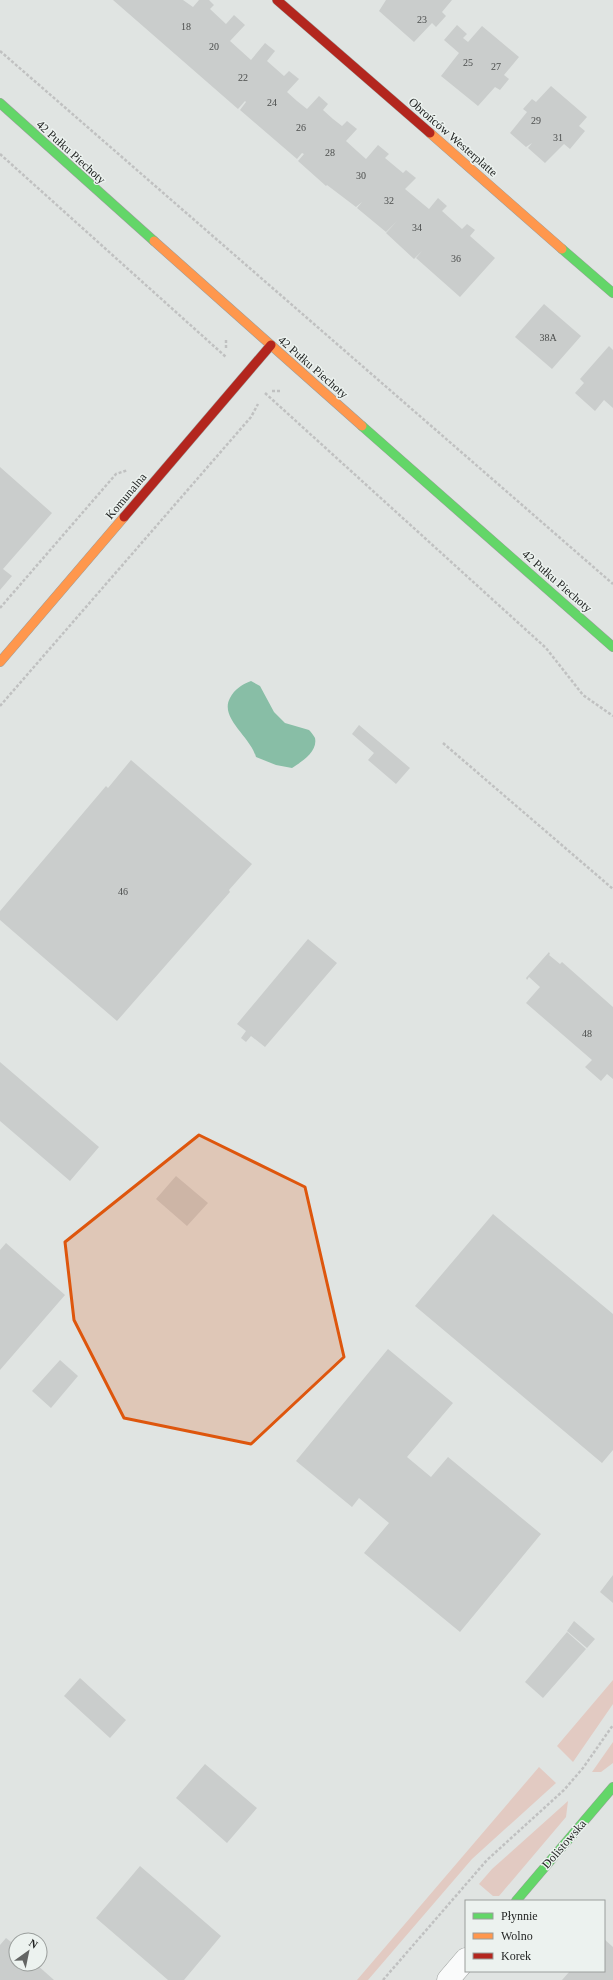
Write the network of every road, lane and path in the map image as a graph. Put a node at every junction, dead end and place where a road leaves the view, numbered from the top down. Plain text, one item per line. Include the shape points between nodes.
1 (277, 0) edge
2 (0, 51) edge
3 (0, 103) edge
4 (0, 154) edge
5 (613, 293) edge
6 (271, 345) junction
7 (229, 360) dead end
8 (261, 390) dead end
9 (256, 407) dead end
10 (613, 584) edge
11 (613, 647) edge
12 (0, 662) edge
13 (0, 706) edge
14 (613, 716) edge
15 (443, 743) dead end
16 (613, 889) edge
17 (613, 1725) edge
18 (613, 1787) edge
19 (517, 1900) edge
20 (465, 1960) edge
21 (382, 1980) edge
22 (448, 1980) edge

1 - 5 street, Obrońców Westerplatte
2 - 10 path
3 - 6 street, 42 Pułku Piechoty
4 - 7 path
6 - 11 street, 42 Pułku Piechoty
6 - 12 street, Komunalna
8 - 14 path via 546,648 584,695
9 - 13 path via 251,417
15 - 16 path
17 - 21 path via 564,1790 487,1860
18 - 19 street, Dolistowska
20 - 22 street

